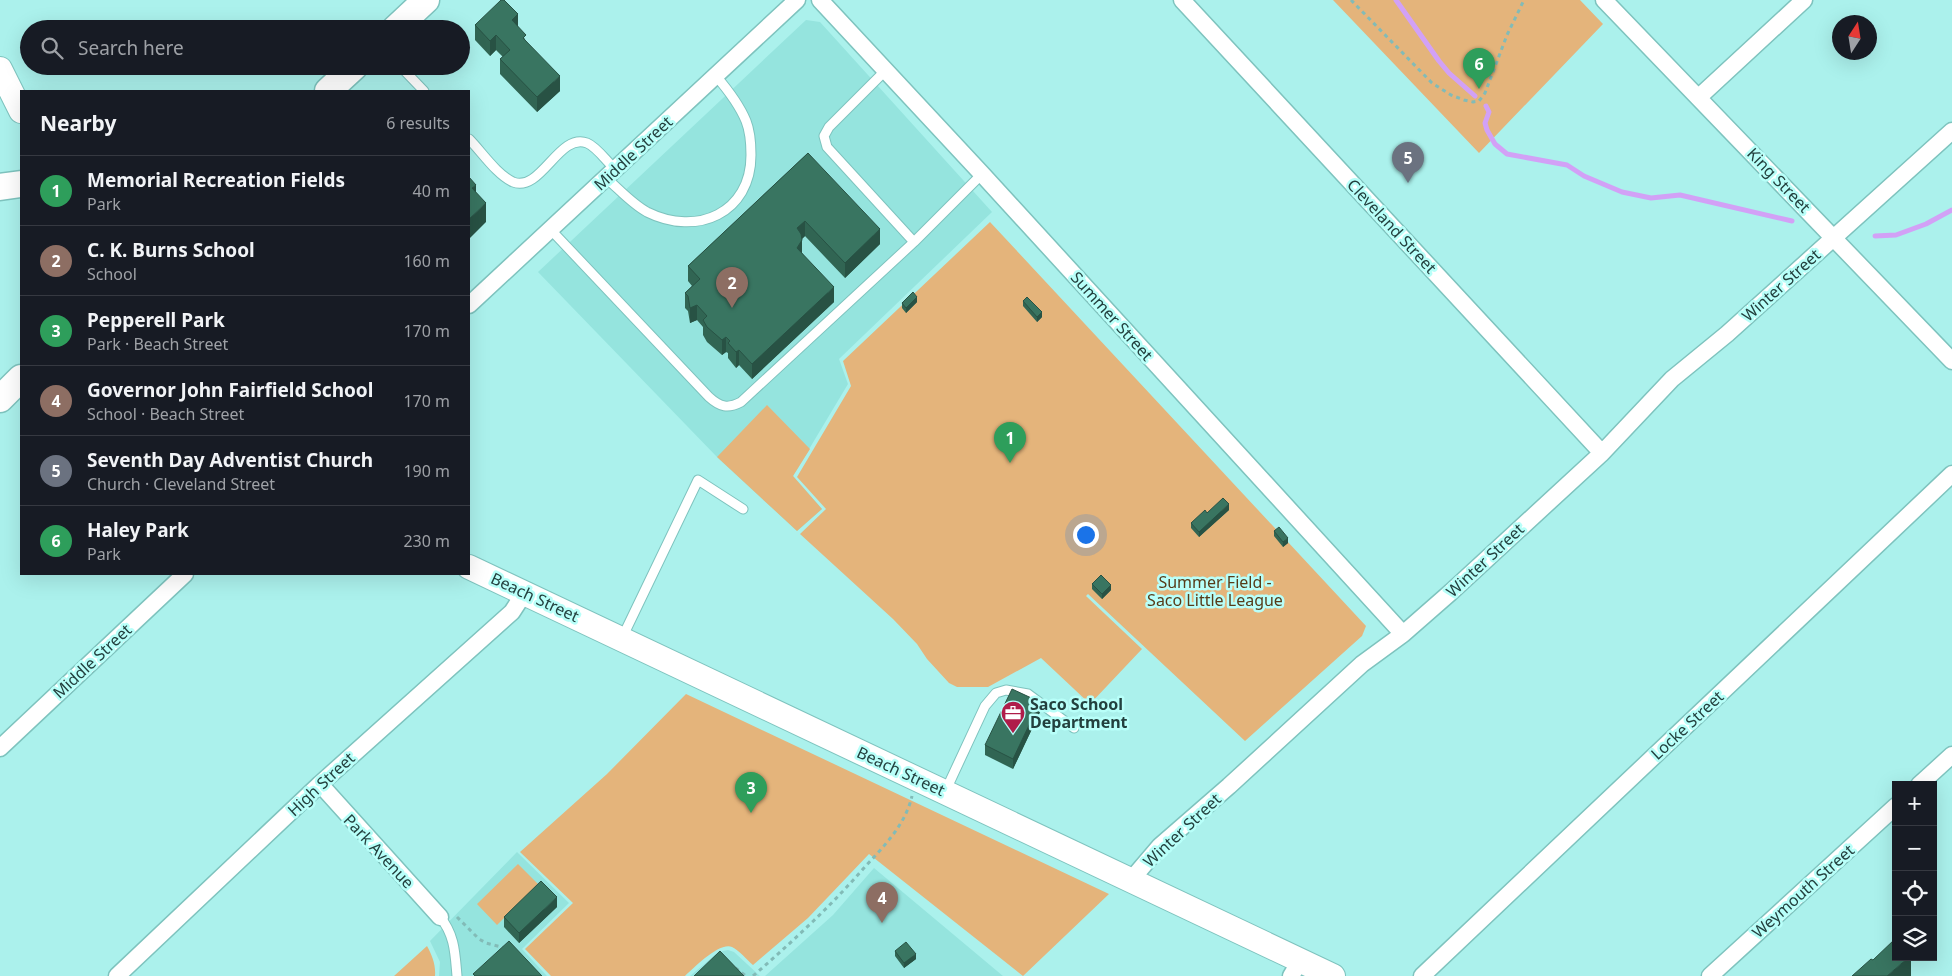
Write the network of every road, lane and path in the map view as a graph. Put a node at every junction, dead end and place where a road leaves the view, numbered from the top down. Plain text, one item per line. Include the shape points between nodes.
1 (426, 0) edge
2 (798, 0) edge
3 (820, 0) edge
4 (1182, 0) edge
5 (1351, 0) edge
6 (1524, 0) edge
7 (1604, 0) edge
8 (1804, 0) edge
9 (405, 20) edge
10 (0, 69) edge
11 (885, 71) junction
12 (345, 75) edge
13 (409, 75) edge
14 (716, 76) junction
15 (329, 90) edge
16 (423, 90) edge
17 (1699, 97) junction
18 (20, 108) edge
19 (1952, 131) edge
20 (470, 140) edge
21 (611, 174) junction
22 (982, 174) junction
23 (20, 184) edge
24 (0, 187) edge
25 (551, 230) junction
26 (1835, 238) junction
27 (914, 242) junction
28 (470, 304) edge
29 (1952, 361) edge
30 (20, 379) edge
31 (0, 398) edge
32 (1602, 453) junction
33 (1952, 474) edge
34 (743, 508) dead end
35 (470, 566) edge
36 (184, 575) edge
37 (525, 592) junction
38 (1402, 634) junction
39 (622, 638) junction
40 (1074, 728) dead end
41 (0, 748) edge
42 (1952, 755) edge
43 (918, 780) junction
44 (1923, 781) edge
45 (320, 784) junction
46 (944, 792) junction
47 (1892, 810) edge
48 (1131, 880) junction
49 (440, 916) joint
50 (723, 962) edge
51 (1296, 968) edge
52 (117, 976) edge
53 (457, 976) edge
54 (746, 976) edge
55 (753, 976) edge
56 (1332, 976) edge
57 (1422, 976) edge
58 (1710, 976) edge

1 - 9 main road
2 - 14 street, Middle Street
3 - 11 street, Summer Street
4 - 32 street, Cleveland Street
5 - 6 path via 1432,83 1474,102 1485,93
7 - 17 street, King Street
8 - 17 street
10 - 18 main road
11 - 22 street, Summer Street
11 - 27 lane via 829,127 824,136 828,147
12 - 15 main road
13 - 16 lane
14 - 21 street, Middle Street
14 - 21 lane via 744,116 751,145 750,175 745,189 731,206 707,220 678,221 648,212 635,204
17 - 26 street, King Street
19 - 26 street, Winter Street
20 - 21 lane via 504,176 516,183 528,182 566,147 577,142 587,143
21 - 25 street, Middle Street
22 - 27 lane
22 - 38 street, Summer Street
23 - 24 main road
25 - 27 lane via 709,397 725,407 741,402
25 - 28 street, Middle Street
26 - 29 street, King Street
26 - 32 street, Winter Street via 1672,379
30 - 31 main road
32 - 38 street, Winter Street
33 - 57 street, Locke Street
34 - 39 lane via 698,480
35 - 37 main road, Beach Street
36 - 41 street, Middle Street
37 - 39 main road, Beach Street
37 - 45 street, High Street via 512,612
38 - 48 street, Winter Street via 1362,664 1160,846
39 - 43 main road, Beach Street
40 - 46 lane via 1028,694 1000,691 985,706
42 - 44 street
43 - 46 main road, Beach Street
43 - 55 path via 906,816 880,851 803,932
45 - 49 street, Park Avenue
45 - 52 street, High Street
46 - 48 main road, Beach Street
47 - 58 street, Weymouth Street
48 - 51 main road, Beach Street
49 - 53 lane via 452,938
50 - 54 path via 734,964
51 - 56 main road, Beach Street

